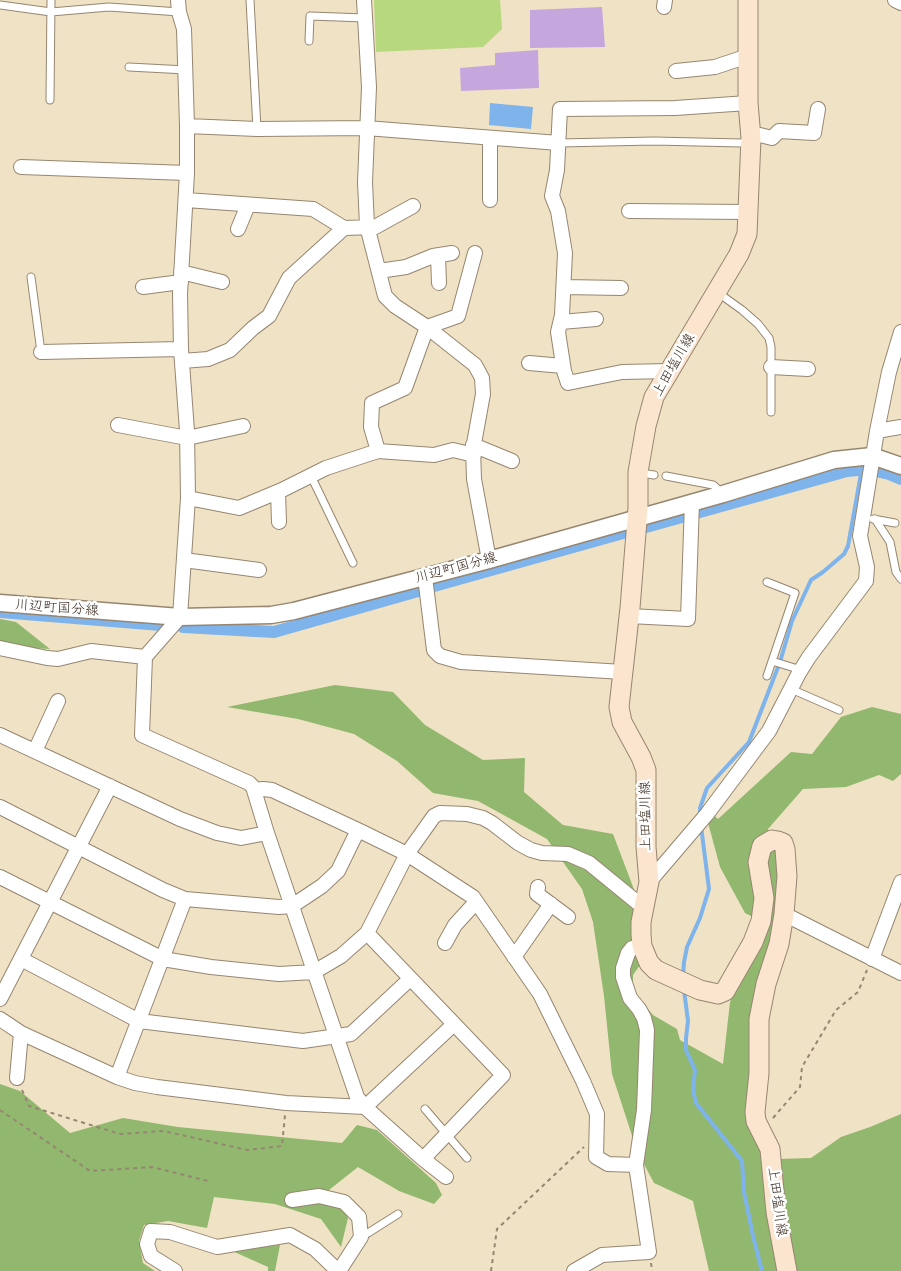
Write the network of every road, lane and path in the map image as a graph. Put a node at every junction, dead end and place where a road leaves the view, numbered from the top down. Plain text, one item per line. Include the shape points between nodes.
1 (51, 0) edge
2 (250, 0) edge
3 (364, 0) edge
4 (748, 0) edge
5 (895, 0) edge
6 (901, 3) edge
7 (0, 5) edge
8 (179, 6) edge
9 (51, 12) junction
10 (365, 18) junction
11 (309, 41) dead end
12 (748, 56) junction
13 (130, 67) dead end
14 (186, 70) junction
15 (676, 71) dead end
16 (50, 100) dead end
17 (748, 102) junction
18 (818, 109) dead end
19 (188, 126) junction
20 (366, 128) junction
21 (257, 129) junction
22 (490, 138) junction
23 (750, 138) junction
24 (559, 143) junction
25 (21, 167) dead end
26 (187, 172) junction
27 (186, 200) junction
28 (490, 200) dead end
29 (248, 205) junction
30 (413, 206) dead end
31 (629, 211) dead end
32 (747, 212) junction
33 (367, 226) junction
34 (238, 228) dead end
35 (344, 228) junction
36 (452, 253) dead end
37 (475, 253) dead end
38 (438, 256) junction
39 (379, 271) junction
40 (31, 277) dead end
41 (181, 277) junction
42 (222, 282) dead end
43 (439, 283) dead end
44 (143, 287) dead end
45 (564, 287) junction
46 (621, 288) dead end
47 (716, 291) junction
48 (596, 319) dead end
49 (561, 322) junction
50 (427, 327) junction
51 (901, 332) edge
52 (41, 352) joint
53 (182, 355) junction
54 (529, 363) dead end
55 (564, 366) junction
56 (771, 367) junction
57 (808, 369) dead end
58 (669, 372) junction
59 (771, 412) dead end
60 (118, 425) dead end
61 (243, 426) dead end
62 (901, 427) edge
63 (877, 430) junction
64 (187, 438) junction
65 (474, 450) junction
66 (378, 451) junction
67 (512, 461) dead end
68 (870, 465) junction
69 (901, 466) edge
70 (311, 476) junction
71 (666, 476) dead end
72 (278, 492) junction
73 (723, 494) junction
74 (188, 498) junction
75 (692, 502) junction
76 (637, 518) junction
77 (869, 519) junction
78 (279, 522) dead end
79 (895, 523) dead end
80 (184, 560) junction
81 (489, 560) junction
82 (354, 563) dead end
83 (259, 570) dead end
84 (425, 577) junction
85 (901, 580) edge
86 (767, 582) dead end
87 (0, 603) edge
88 (629, 616) junction
89 (180, 617) junction
90 (0, 648) edge
91 (145, 657) junction
92 (772, 661) junction
93 (794, 668) junction
94 (623, 672) junction
95 (767, 676) dead end
96 (791, 689) junction
97 (58, 701) dead end
98 (839, 710) dead end
99 (0, 735) edge
100 (35, 751) junction
101 (110, 786) junction
102 (255, 790) junction
103 (0, 807) edge
104 (358, 830) junction
105 (267, 833) junction
106 (79, 846) junction
107 (407, 854) junction
108 (0, 877) edge
109 (649, 882) junction
110 (901, 882) edge
111 (538, 887) dead end
112 (185, 898) junction
113 (476, 902) junction
114 (50, 903) junction
115 (551, 904) junction
116 (292, 906) junction
117 (644, 908) junction
118 (784, 914) junction
119 (568, 917) dead end
120 (366, 933) junction
121 (445, 943) dead end
122 (642, 946) junction
123 (514, 957) junction
124 (21, 959) junction
125 (163, 959) junction
126 (872, 959) junction
127 (314, 972) junction
128 (901, 973) edge
129 (410, 979) junction
130 (0, 1000) edge
131 (0, 1019) edge
132 (139, 1021) junction
133 (454, 1024) junction
134 (21, 1033) junction
135 (335, 1037) junction
136 (117, 1077) junction
137 (17, 1078) joint
138 (286, 1103) junction
139 (365, 1107) junction
140 (425, 1109) dead end
141 (0, 1110) edge
142 (446, 1135) junction
143 (597, 1135) junction
144 (767, 1142) junction
145 (466, 1158) dead end
146 (423, 1159) junction
147 (636, 1165) junction
148 (446, 1177) dead end
149 (208, 1181) dead end
150 (292, 1200) dead end
151 (398, 1214) dead end
152 (361, 1236) junction
153 (175, 1271) edge
154 (339, 1271) edge
155 (491, 1271) edge
156 (574, 1271) edge
157 (787, 1271) edge

1 - 9 lane
2 - 21 lane
3 - 10 street
4 - 12 main road, 上田塩川線
5 - 6 street
7 - 9 lane
8 - 9 lane
8 - 14 street
9 - 16 lane
10 - 11 lane via 310,16
10 - 20 street via 369,87
12 - 15 street via 715,67
12 - 17 main road, 上田塩川線
13 - 14 lane
14 - 19 street
17 - 23 main road, 上田塩川線
17 - 24 street via 675,108 560,109
18 - 23 street via 814,134 779,131 772,138 760,135
19 - 21 street
19 - 26 street
20 - 21 street
20 - 22 street
20 - 33 street
22 - 24 street
22 - 28 street
23 - 24 lane via 742,143
23 - 32 main road, 上田塩川線
24 - 45 street via 552,196 558,211 565,253
25 - 26 street
26 - 27 street
27 - 29 street
27 - 41 street
29 - 34 street
29 - 35 street via 313,209
30 - 33 street via 374,226
31 - 32 street
32 - 47 main road, 上田塩川線 via 747,234 740,254
33 - 35 street
33 - 39 street
35 - 53 street via 289,278 268,316 230,350 208,359
36 - 38 street
37 - 50 street via 458,316
38 - 39 street via 406,267
38 - 43 street
39 - 50 street via 385,296
40 - 52 lane
41 - 42 street
41 - 44 street
41 - 53 street
45 - 46 street
45 - 49 street
47 - 56 lane via 747,314 769,338
47 - 58 main road, 上田塩川線
48 - 49 street
49 - 55 street via 558,332
50 - 65 street via 475,365 482,378 483,394
50 - 66 street via 405,388 372,403 372,427
51 - 63 street
52 - 53 street
53 - 64 street
54 - 55 street
55 - 58 street via 568,384 622,372
56 - 57 street
56 - 59 lane
58 - 76 main road, 上田塩川線 via 654,397 646,426 646,474
60 - 64 street
61 - 64 street
62 - 63 street
63 - 68 street
64 - 74 street
65 - 66 street via 453,450 434,455
65 - 67 street
65 - 81 street via 474,479
66 - 70 street
68 - 69 street, 川辺町国分線
68 - 73 street, 川辺町国分線 via 834,460
68 - 77 street
70 - 72 street
70 - 82 lane
71 - 73 lane via 713,485
72 - 74 street via 239,508
72 - 78 street
73 - 75 street, 川辺町国分線
74 - 80 street
75 - 76 street, 川辺町国分線
75 - 88 street via 688,619
76 - 81 street, 川辺町国分線
76 - 88 main road, 上田塩川線
77 - 79 lane
77 - 85 lane via 890,542 896,572
77 - 93 street via 860,536 867,567 866,581
80 - 83 street
80 - 89 street
81 - 84 street, 川辺町国分線
84 - 89 street, 川辺町国分線 via 271,615
84 - 94 street via 434,650 440,656 461,662
86 - 92 lane via 795,593
87 - 89 street, 川辺町国分線
88 - 94 main road, 上田塩川線
89 - 91 street
90 - 91 street via 58,659 91,651
91 - 102 street via 142,735 248,783
92 - 93 lane
92 - 95 lane
93 - 96 street
94 - 109 main road, 上田塩川線 via 619,707 622,722 646,770
96 - 98 lane
96 - 109 street via 769,731
97 - 100 street
99 - 100 street
100 - 101 street
101 - 105 street via 217,833 241,838
101 - 106 street
102 - 104 street via 272,790
102 - 105 street
103 - 106 street
104 - 107 street
104 - 116 street via 338,871
105 - 116 street
106 - 112 street via 163,890
106 - 114 street
107 - 113 street
107 - 117 street via 434,816 440,813 467,814 487,821 531,850 568,854 589,863
107 - 120 street
108 - 114 street
109 - 117 main road, 上田塩川線
110 - 126 street
111 - 115 street via 536,894
112 - 116 street
112 - 125 street
113 - 121 street via 455,925
113 - 123 street
114 - 124 street
114 - 125 street
115 - 119 street
115 - 123 street
116 - 127 street
117 - 122 main road, 上田塩川線
118 - 122 main road, 上田塩川線 via 786,855 783,843 772,840 762,846 759,853 764,898 761,920 753,942 725,991 718,994 705,992 656,970 649,963
118 - 126 street
118 - 144 main road, 上田塩川線 via 759,1020 755,1112
120 - 127 street via 341,956
120 - 129 street
122 - 147 street via 632,948 623,968 625,986 644,1018 647,1030 644,1110
123 - 143 street via 540,994 583,1081 597,1114
124 - 130 street
124 - 132 street
125 - 127 street via 279,974
125 - 132 street
126 - 128 street
126 - 144 path via 858,992 836,1010 802,1067 800,1087 773,1117 771,1139
127 - 135 street
129 - 133 street
129 - 135 street via 351,1034
131 - 134 street
132 - 135 street via 303,1041
132 - 136 street
133 - 139 street
133 - 142 street via 503,1075
134 - 136 street
134 - 137 street
135 - 139 street via 357,1097
136 - 138 street via 157,1087
137 - 138 path via 29,1106 120,1134 164,1131 247,1150 282,1146
138 - 139 street
139 - 146 street
140 - 142 lane
141 - 149 path via 90,1171 152,1168
142 - 145 lane
142 - 146 street
143 - 147 street via 596,1157 608,1164
143 - 155 path via 497,1228
144 - 157 main road, 上田塩川線
146 - 148 street
147 - 156 street via 649,1252 602,1255
150 - 152 street via 319,1196 344,1202 359,1218
151 - 152 lane
152 - 154 street
153 - 154 street via 151,1256 147,1244 152,1231 170,1232 217,1247 290,1235 315,1249

